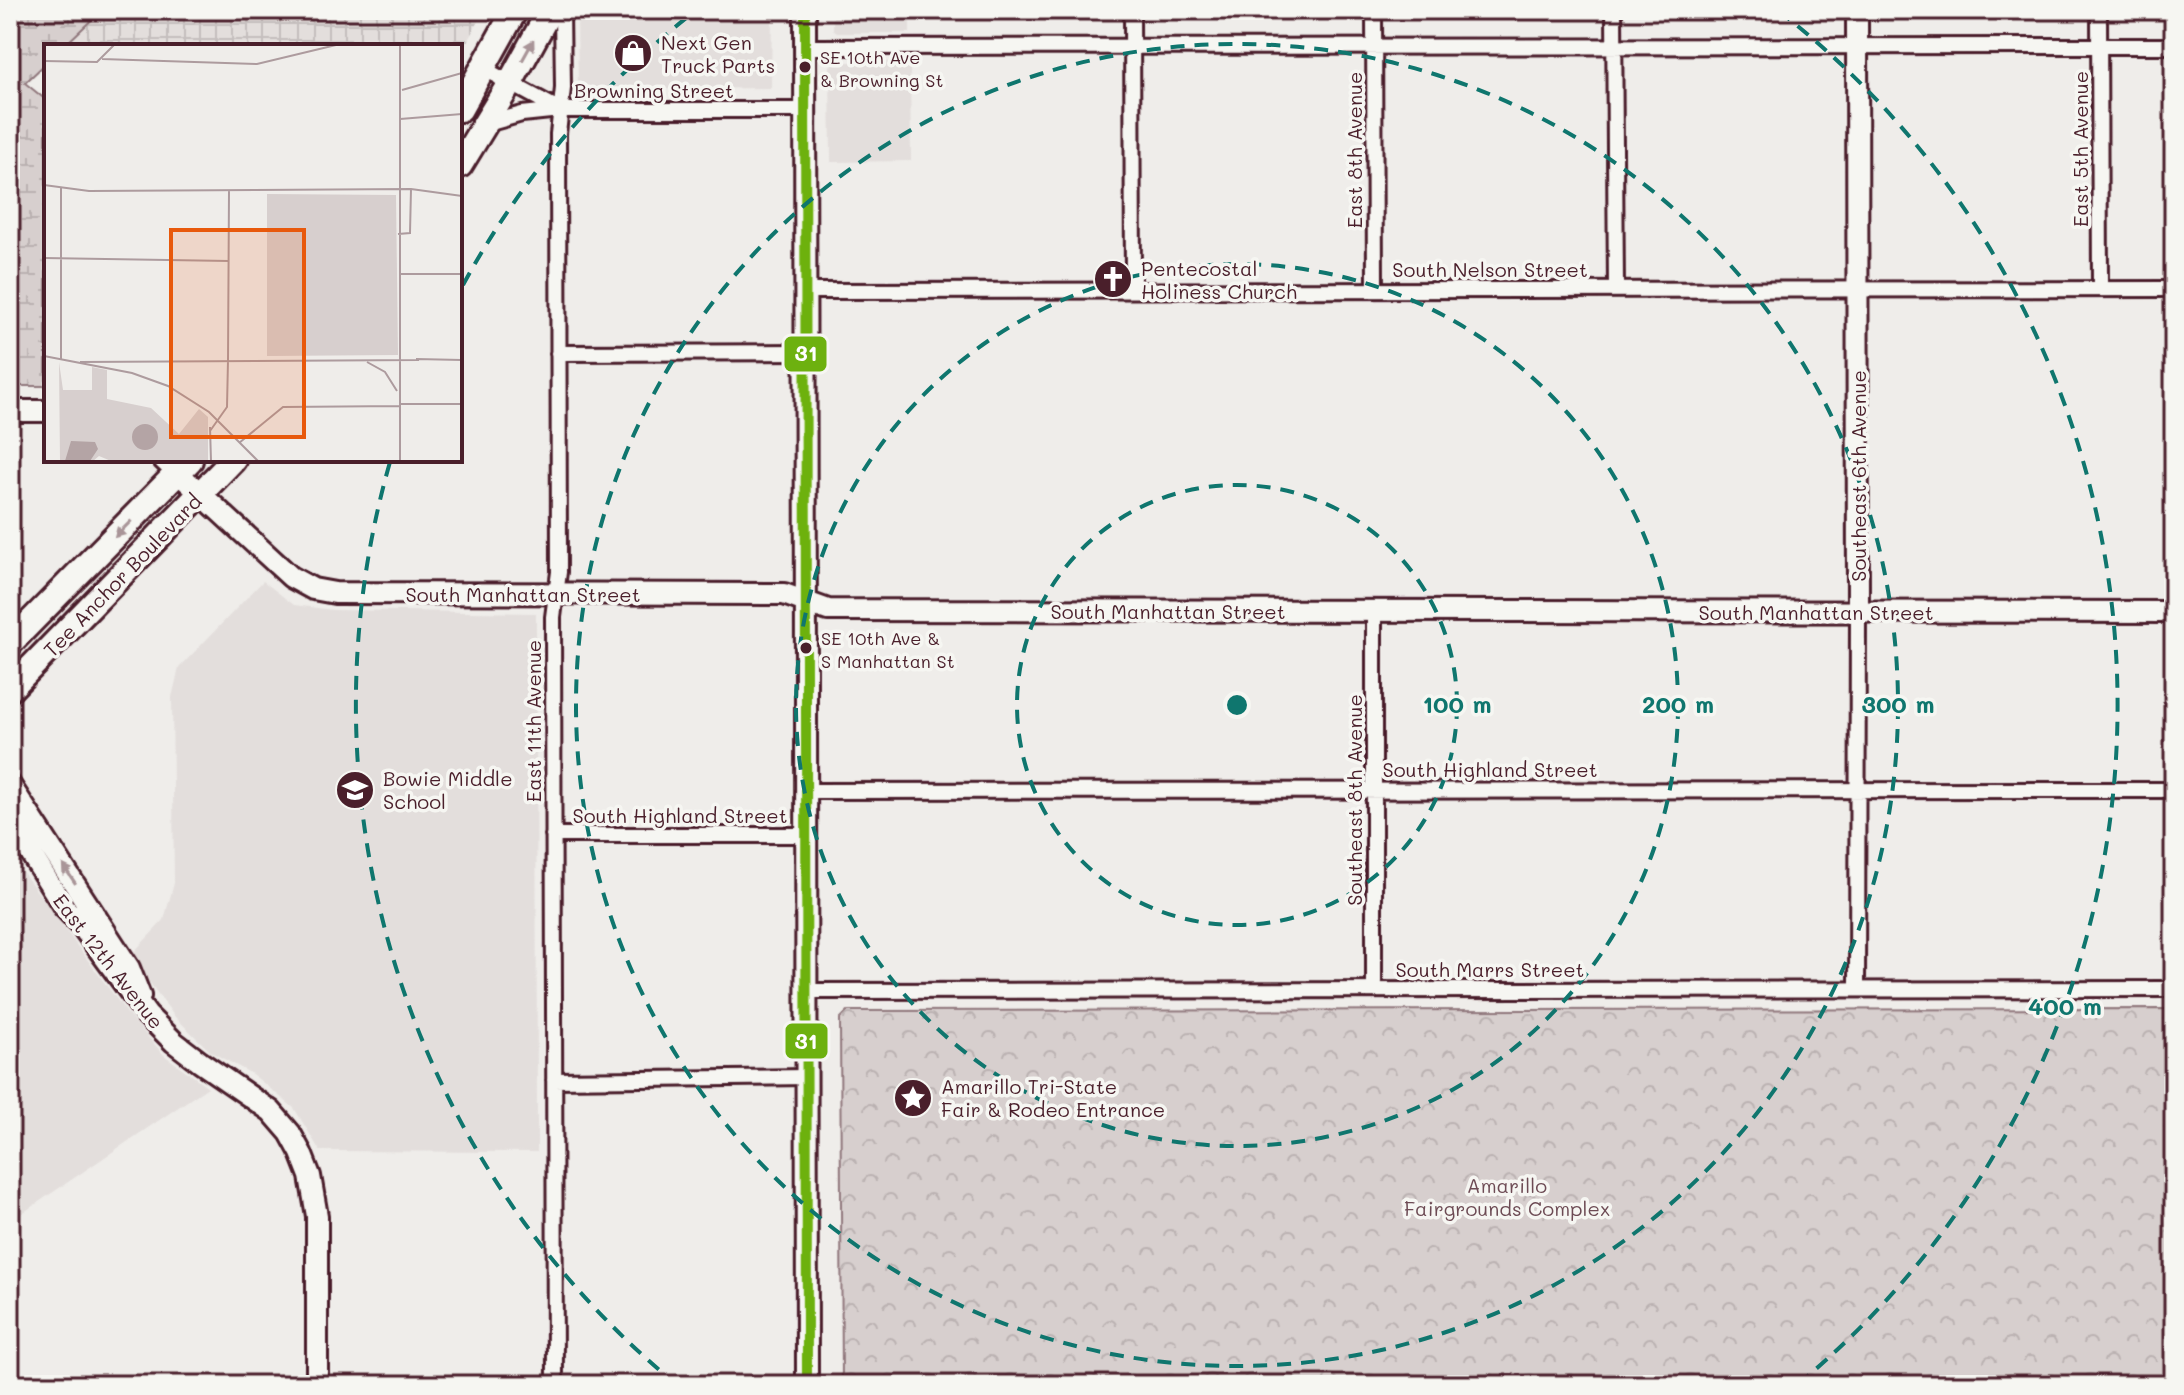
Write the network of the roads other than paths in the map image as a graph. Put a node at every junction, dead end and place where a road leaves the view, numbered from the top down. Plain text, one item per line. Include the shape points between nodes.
1 (515, 10) edge
2 (550, 10) edge
3 (562, 10) edge
4 (805, 10) edge
5 (1132, 10) edge
6 (1374, 10) edge
7 (1614, 10) edge
8 (1857, 10) edge
9 (2099, 10) edge
10 (1857, 46) junction
11 (2099, 46) junction
12 (2174, 46) edge
13 (805, 47) junction
14 (1132, 47) junction
15 (1374, 47) junction
16 (1614, 48) junction
17 (484, 69) junction
18 (510, 83) junction
19 (462, 106) edge
20 (560, 110) junction
21 (805, 110) junction
22 (484, 125) junction
23 (462, 162) edge
24 (1857, 288) junction
25 (1133, 289) junction
26 (1375, 289) junction
27 (1616, 289) junction
28 (2100, 289) junction
29 (2174, 289) edge
30 (805, 291) junction
31 (805, 352) junction
32 (558, 353) junction
33 (10, 411) edge
34 (44, 411) edge
35 (231, 462) edge
36 (177, 464) edge
37 (201, 495) junction
38 (556, 594) junction
39 (807, 601) junction
40 (1374, 612) junction
41 (1858, 612) junction
42 (2174, 612) edge
43 (10, 643) edge
44 (10, 689) edge
45 (10, 785) edge
46 (1857, 789) junction
47 (1375, 790) junction
48 (2174, 790) edge
49 (806, 791) junction
50 (10, 820) edge
51 (553, 835) junction
52 (806, 835) junction
53 (1374, 989) junction
54 (1857, 989) junction
55 (2174, 989) edge
56 (806, 991) junction
57 (147, 1015) junction
58 (806, 1077) junction
59 (554, 1080) junction
60 (317, 1385) edge
61 (555, 1385) edge
62 (807, 1385) edge

1 - 17 main road
18 -> 2 main road
3 - 20 street, East 11th Avenue
4 - 13 street
5 - 14 street
6 - 15 street, East 8th Avenue
7 - 16 street
8 - 10 street, Southeast 6th Avenue
9 - 11 street, East 5th Avenue
10 - 11 street
10 - 16 street
10 - 24 street, Southeast 6th Avenue
11 - 12 street
11 - 28 street, East 5th Avenue
13 - 14 street
13 - 21 street
14 - 15 street
14 - 25 street
15 - 16 street
15 - 26 street, East 8th Avenue
16 - 27 street
17 - 18 street, Browning Street
17 - 19 main road
18 - 20 street, Browning Street
18 - 22 main road
20 - 21 street, Browning Street
20 - 22 street
20 - 32 street, East 11th Avenue
21 - 30 street
22 - 23 main road
24 - 27 street, South Nelson Street
24 - 28 street, South Nelson Street
24 - 41 street, Southeast 6th Avenue
25 - 26 street, South Nelson Street
25 - 30 street, South Nelson Street
26 - 27 street, South Nelson Street
28 - 29 street, South Nelson Street
30 - 31 street
31 - 32 street
31 - 39 street
32 - 38 street, East 11th Avenue
33 - 34 street
35 - 37 main road, Tee Anchor Boulevard
36 - 37 street, South Manhattan Street
36 -> 43 main road, Tee Anchor Boulevard
37 - 38 street, South Manhattan Street via 291,577 313,589 361,595
37 - 44 main road, Tee Anchor Boulevard
38 - 39 street, South Manhattan Street via 784,594
38 - 51 street, East 11th Avenue
39 - 40 street, South Manhattan Street via 828,610
39 - 49 street
40 - 41 street, South Manhattan Street
40 - 47 street, Southeast 8th Avenue
41 - 42 street, South Manhattan Street
41 - 46 street, Southeast 6th Avenue
57 -> 45 street via 129,968
46 - 47 street, South Highland Street
46 - 48 street, South Highland Street
46 - 54 street, Southeast 6th Avenue
47 - 49 street, South Highland Street
47 - 53 street, Southeast 8th Avenue
49 - 52 street
50 - 57 street, East 12th Avenue via 64,907
51 - 52 street, South Highland Street
51 - 59 street, East 11th Avenue
52 - 56 street
53 - 54 street, South Marrs Street
53 - 56 street, South Marrs Street
54 - 55 street, South Marrs Street
56 - 58 street
57 - 60 street, East 12th Avenue via 174,1042 271,1111 301,1153 317,1216
58 - 59 street
58 - 62 street
59 - 61 street, East 11th Avenue

